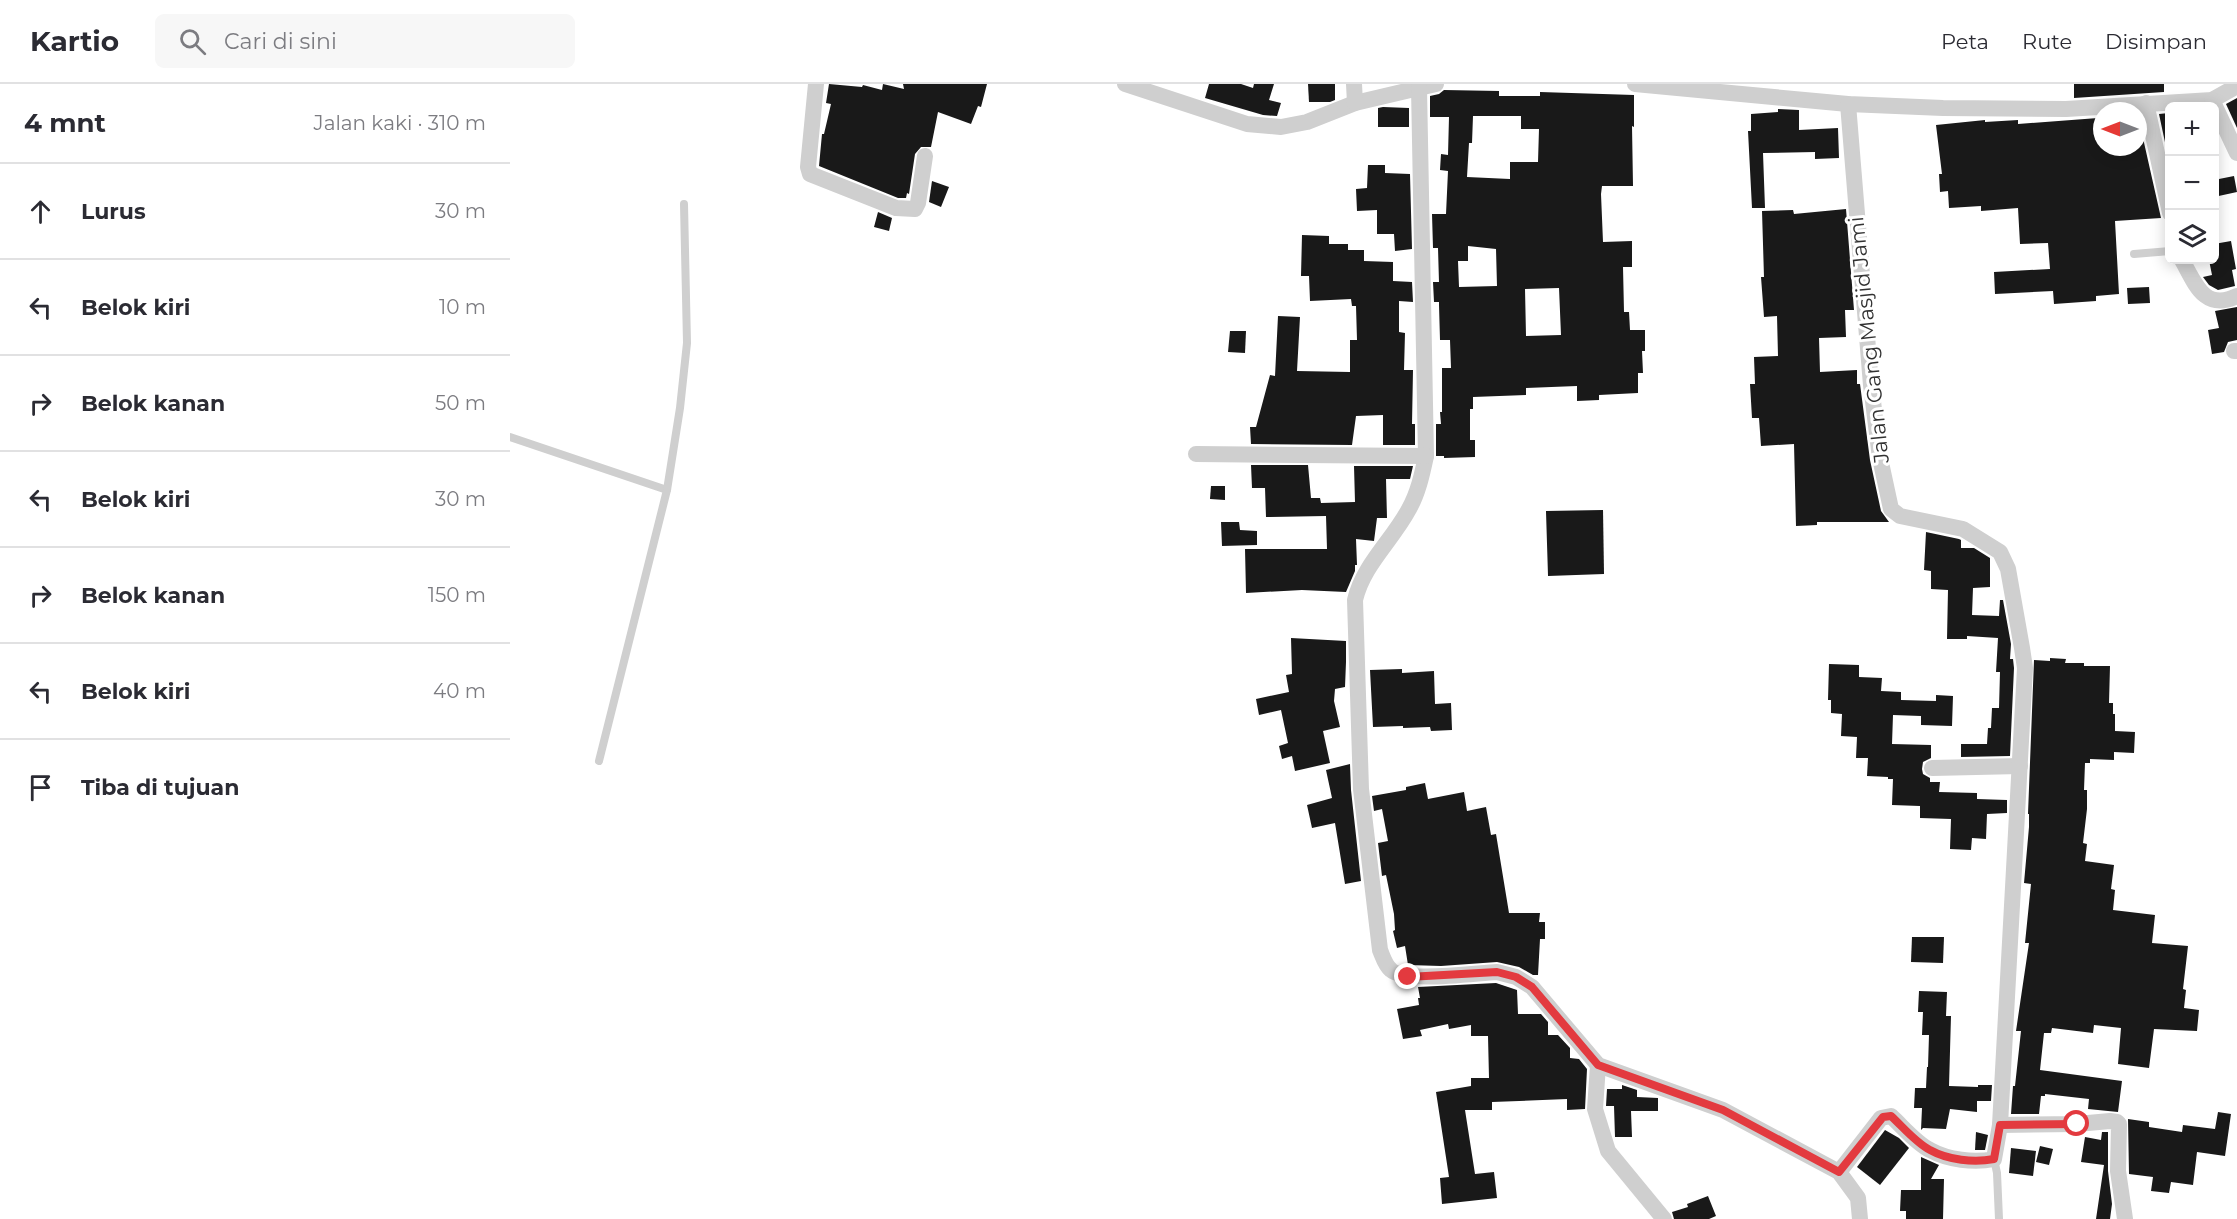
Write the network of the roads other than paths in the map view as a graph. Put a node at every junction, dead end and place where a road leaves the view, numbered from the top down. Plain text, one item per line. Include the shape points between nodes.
1 (816, 84) edge
2 (1125, 84) edge
3 (1354, 84) edge
4 (1436, 84) edge
5 (1635, 84) edge
6 (2237, 86) edge
7 (1419, 87) junction
8 (2212, 100) junction
9 (1355, 103) junction
10 (2147, 103) edge
11 (1848, 104) junction
12 (2093, 107) edge
13 (2147, 108) edge
14 (2237, 153) edge
15 (925, 156) dead end
16 (684, 204) dead end
17 (2168, 210) edge
18 (2165, 251) edge
19 (2134, 254) dead end
20 (2185, 264) edge
21 (2237, 296) edge
22 (510, 437) edge
23 (1196, 454) dead end
24 (1426, 456) junction
25 (667, 489) junction
26 (599, 761) dead end
27 (2020, 765) junction
28 (1932, 768) dead end
29 (1598, 1065) junction
30 (2000, 1125) junction
31 (1994, 1159) junction
32 (1839, 1172) junction
33 (1664, 1219) edge
34 (1860, 1219) edge
35 (1999, 1219) edge
36 (2126, 1219) edge

1 - 15 street via 810,174 896,208 915,209
2 - 9 street via 1247,124 1281,127 1307,123
3 - 9 street
4 - 7 street
5 - 11 street
6 - 8 street
7 - 9 street
7 - 24 street
8 - 10 street
8 - 14 street
11 - 12 street
11 - 27 street, Jalan Gang Masjid Jami via 1862,293 1885,486 1891,509 1900,516 1968,531 2000,552 2008,569 2025,668
13 - 17 street
16 - 25 lane via 687,343
18 - 19 lane
20 - 21 street via 2206,297 2216,301
22 - 25 lane
23 - 24 street
24 - 29 street via 1409,510 1365,572 1354,600 1361,789 1380,950 1390,970 1408,977 1497,972 1525,981
25 - 26 lane
27 - 28 street
27 - 30 street, Jalan Gang Masjid Jami
29 - 32 street via 1723,1110
29 - 33 street via 1595,1109 1608,1151
30 - 31 street, Jalan Gang Masjid Jami
30 - 36 street via 2117,1122 2118,1171
31 - 32 street via 1971,1161 1929,1150 1887,1116 1881,1118
31 - 35 lane
32 - 34 street via 1858,1198

